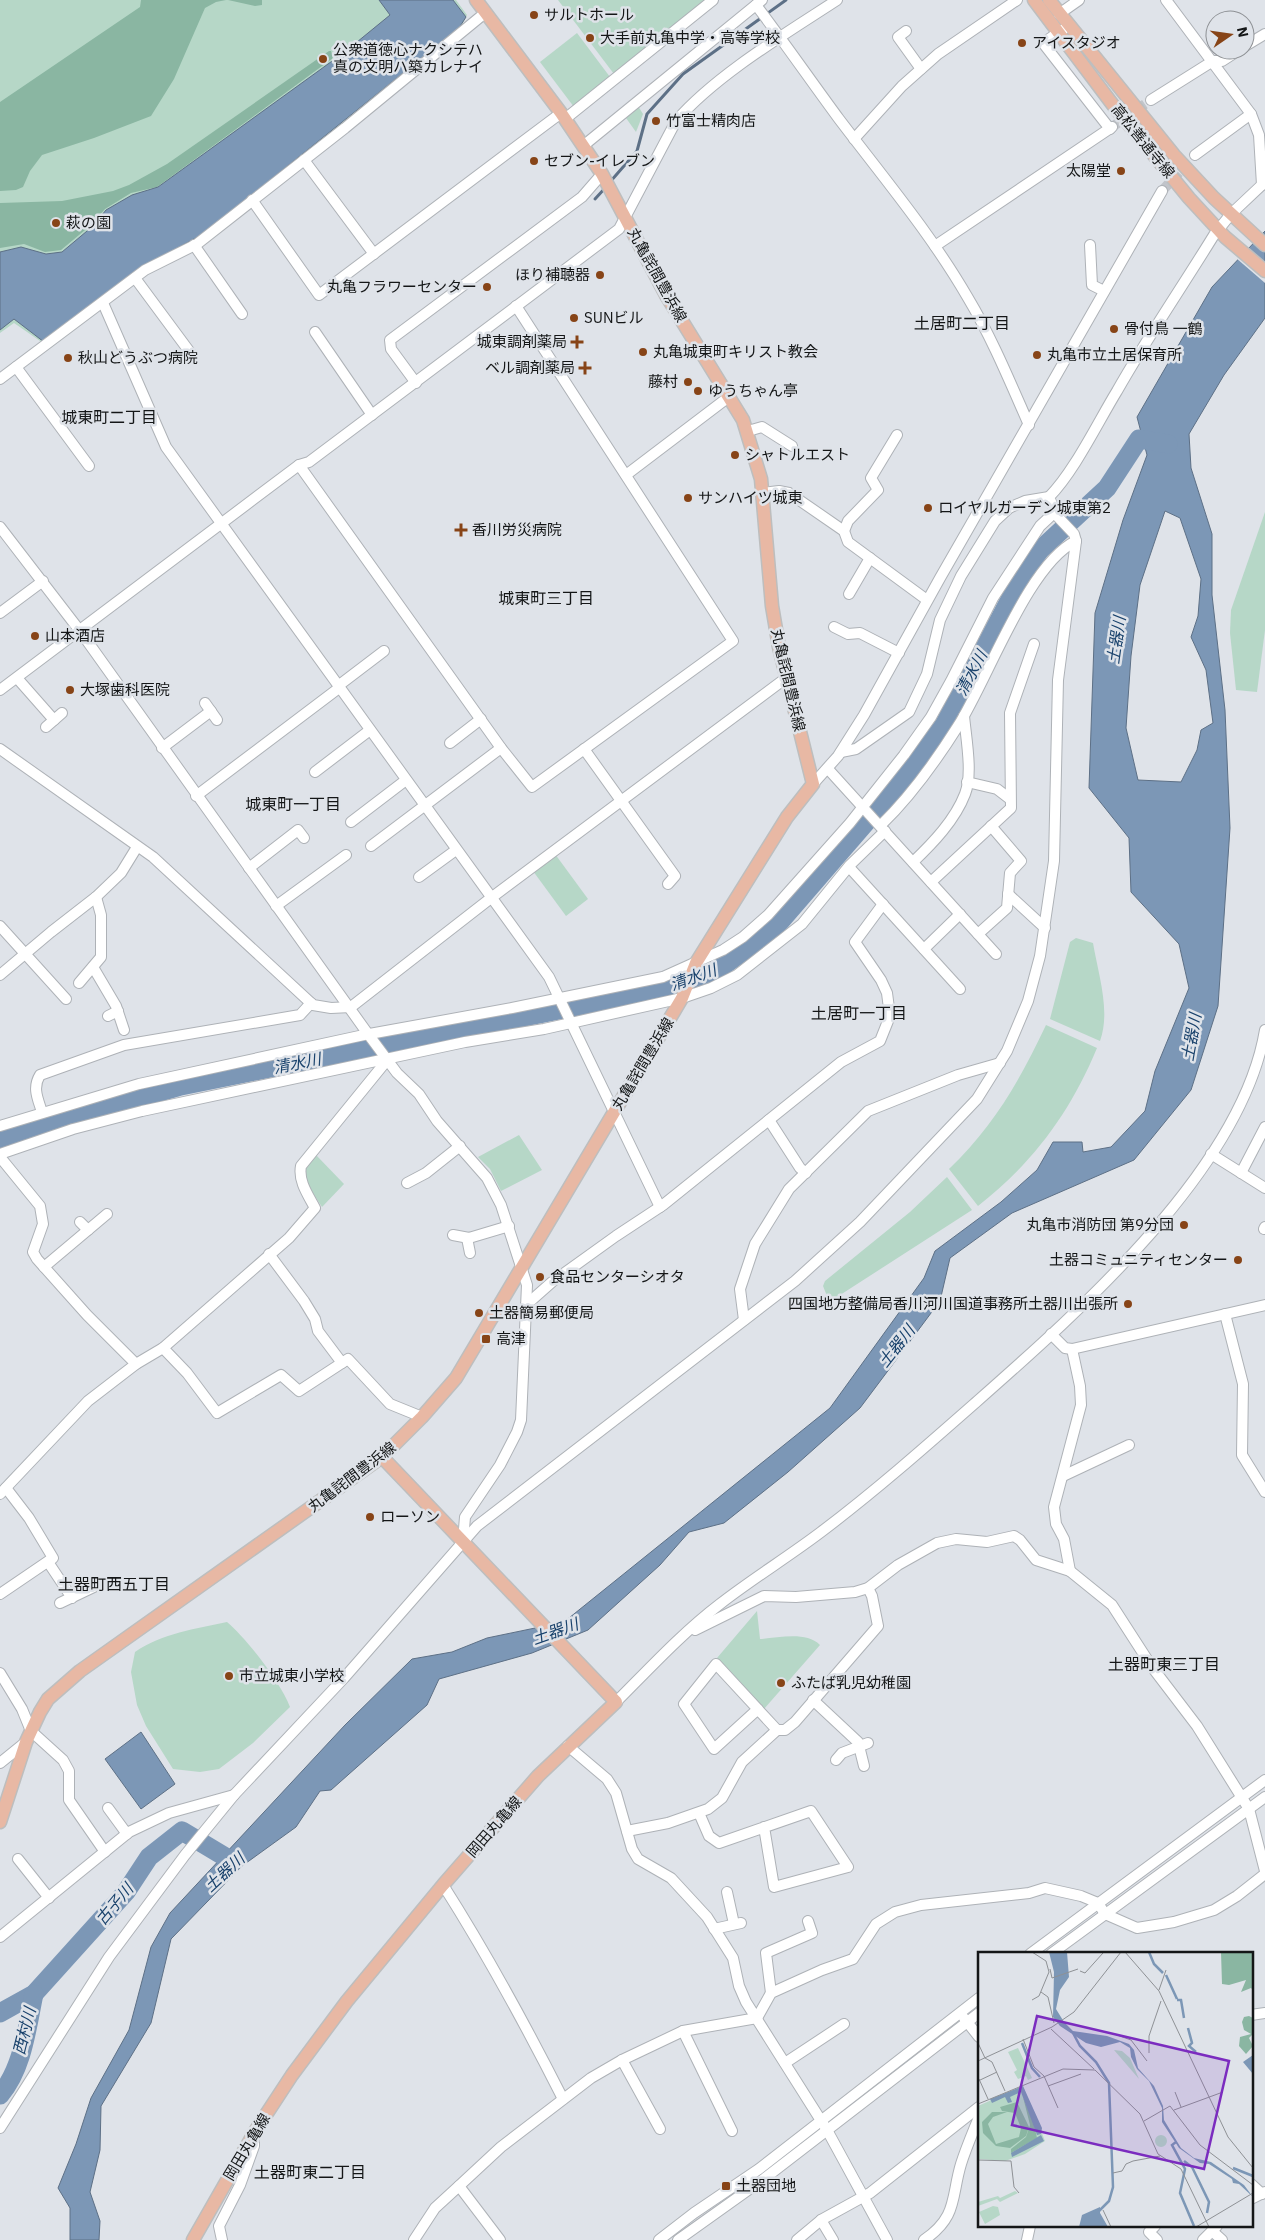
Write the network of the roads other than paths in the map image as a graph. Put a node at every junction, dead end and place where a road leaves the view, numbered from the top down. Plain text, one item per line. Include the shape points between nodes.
1 (476, 0) edge
2 (713, 0) edge
3 (837, 0) edge
4 (1017, 0) edge
5 (1034, 0) edge
6 (1049, 0) edge
7 (1079, 0) edge
8 (1166, 0) edge
9 (761, 9) edge
10 (485, 13) junction
11 (1059, 14) junction
12 (1069, 25) junction
13 (906, 31) dead end
14 (1057, 33) junction
15 (780, 39) junction
16 (1224, 60) edge
17 (1213, 61) junction
18 (921, 68) junction
19 (1150, 100) tunnel mouth
20 (1251, 114) junction
21 (563, 116) junction
22 (1262, 133) edge
23 (854, 139) junction
24 (583, 146) junction
25 (1195, 155) tunnel mouth
26 (304, 160) junction
27 (603, 176) junction
28 (1264, 184) edge
29 (1162, 191) tunnel mouth
30 (252, 200) junction
31 (625, 217) junction
32 (1234, 217) junction
33 (1222, 233) junction
34 (194, 245) junction
35 (1090, 245) dead end
36 (1265, 245) edge
37 (935, 246) junction
38 (374, 254) junction
39 (1265, 271) edge
40 (135, 278) junction
41 (1104, 291) junction
42 (103, 303) junction
43 (516, 306) junction
44 (242, 314) dead end
45 (315, 332) dead end
46 (192, 355) dead end
47 (16, 367) junction
48 (0, 379) edge
49 (416, 383) junction
50 (730, 396) junction
51 (372, 415) junction
52 (1028, 425) junction
53 (748, 431) junction
54 (897, 435) dead end
55 (792, 446) dead end
56 (89, 466) dead end
57 (299, 466) junction
58 (626, 475) junction
59 (762, 493) junction
60 (1049, 497) junction
61 (1056, 514) junction
62 (222, 524) junction
63 (1, 531) edge
64 (844, 531) junction
65 (1075, 538) junction
66 (870, 558) junction
67 (963, 573) junction
68 (940, 578) junction
69 (43, 581) junction
70 (849, 594) dead end
71 (928, 600) junction
72 (0, 613) edge
73 (865, 622) dead end
74 (834, 627) dead end
75 (80, 631) junction
76 (860, 633) junction
77 (1034, 644) dead end
78 (384, 651) dead end
79 (899, 653) junction
80 (16, 678) junction
81 (786, 678) junction
82 (339, 687) junction
83 (0, 690) edge
84 (211, 711) dead end
85 (964, 715) junction
86 (481, 719) junction
87 (54, 720) dead end
88 (370, 730) junction
89 (450, 743) dead end
90 (0, 748) edge
91 (162, 748) junction
92 (501, 748) junction
93 (584, 748) junction
94 (841, 752) junction
95 (828, 769) junction
96 (315, 772) dead end
97 (406, 780) junction
98 (967, 782) junction
99 (814, 784) junction
100 (196, 796) junction
101 (1010, 799) junction
102 (622, 801) junction
103 (425, 807) junction
104 (864, 807) junction
105 (351, 822) dead end
106 (991, 826) junction
107 (883, 828) junction
108 (304, 838) dead end
109 (371, 846) dead end
110 (137, 847) junction
111 (456, 850) junction
112 (346, 855) dead end
113 (913, 862) junction
114 (849, 866) junction
115 (249, 868) junction
116 (419, 877) dead end
117 (931, 882) junction
118 (668, 884) dead end
119 (1008, 894) junction
120 (96, 898) junction
121 (491, 898) junction
122 (883, 904) junction
123 (276, 906) junction
124 (960, 914) junction
125 (0, 926) edge
126 (1045, 928) junction
127 (978, 934) junction
128 (924, 949) junction
129 (996, 954) dead end
130 (24, 955) junction
131 (696, 963) junction
132 (93, 967) junction
133 (0, 976) edge
134 (80, 983) dead end
135 (960, 989) dead end
136 (560, 998) junction
137 (682, 998) junction
138 (66, 999) dead end
139 (311, 1003) junction
140 (351, 1007) junction
141 (571, 1021) junction
142 (124, 1030) dead end
143 (1265, 1030) edge
144 (368, 1034) junction
145 (388, 1059) junction
146 (1262, 1059) edge
147 (1000, 1064) junction
148 (42, 1112) junction
149 (614, 1112) junction
150 (770, 1120) junction
151 (0, 1126) edge
152 (1265, 1127) edge
153 (460, 1146) junction
154 (1212, 1154) junction
155 (0, 1155) edge
156 (806, 1173) junction
157 (1241, 1173) junction
158 (407, 1183) dead end
159 (1265, 1188) edge
160 (660, 1207) junction
161 (107, 1214) dead end
162 (80, 1222) dead end
163 (509, 1226) junction
164 (88, 1230) junction
165 (453, 1235) dead end
166 (467, 1238) junction
167 (470, 1253) dead end
168 (269, 1254) junction
169 (44, 1267) junction
170 (522, 1267) junction
171 (526, 1305) junction
172 (1265, 1305) edge
173 (1225, 1314) junction
174 (744, 1320) junction
175 (1051, 1334) junction
176 (163, 1348) junction
177 (1072, 1349) junction
178 (342, 1363) junction
179 (136, 1364) junction
180 (422, 1417) junction
181 (1129, 1445) dead end
182 (382, 1457) junction
183 (1063, 1476) junction
184 (3, 1491) edge
185 (1265, 1492) edge
186 (463, 1541) junction
187 (48, 1562) junction
188 (1070, 1571) junction
189 (100, 1584) dead end
190 (868, 1588) junction
191 (0, 1594) edge
192 (72, 1598) junction
193 (60, 1603) dead end
194 (682, 1637) junction
195 (0, 1673) edge
196 (4, 1689) edge
197 (613, 1700) junction
198 (813, 1700) junction
199 (758, 1709) junction
200 (778, 1730) junction
201 (28, 1737) junction
202 (863, 1744) junction
203 (568, 1746) junction
204 (836, 1760) dead end
205 (0, 1763) edge
206 (864, 1766) dead end
207 (1265, 1780) edge
208 (234, 1795) junction
209 (1242, 1797) junction
210 (1265, 1797) edge
211 (108, 1808) dead end
212 (1249, 1809) junction
213 (699, 1813) junction
214 (0, 1822) edge
215 (764, 1827) junction
216 (627, 1831) junction
217 (126, 1834) junction
218 (105, 1852) junction
219 (18, 1859) dead end
220 (1265, 1872) edge
221 (443, 1885) junction
222 (727, 1892) dead end
223 (49, 1898) junction
224 (1098, 1903) junction
225 (1106, 1914) junction
226 (808, 1921) dead end
227 (714, 1929) junction
228 (0, 1938) edge
229 (1033, 1952) edge
230 (1054, 1952) edge
231 (771, 1993) junction
232 (978, 1999) edge
233 (961, 2013) junction
234 (1265, 2013) edge
235 (978, 2014) edge
236 (1252, 2016) edge
237 (757, 2018) junction
238 (968, 2022) junction
239 (844, 2024) dead end
240 (683, 2031) junction
241 (978, 2036) edge
242 (622, 2060) junction
243 (785, 2063) junction
244 (563, 2099) junction
245 (978, 2107) edge
246 (978, 2120) edge
247 (824, 2126) junction
248 (0, 2128) edge
249 (660, 2130) dead end
250 (732, 2131) dead end
251 (254, 2134) junction
252 (1252, 2185) edge
253 (459, 2186) junction
254 (1263, 2193) edge
255 (863, 2196) junction
256 (822, 2220) junction
257 (1153, 2228) edge
258 (1215, 2229) edge
259 (193, 2240) edge
260 (222, 2240) edge
261 (414, 2240) edge
262 (500, 2240) edge
263 (660, 2240) edge
264 (678, 2240) edge
265 (797, 2240) edge
266 (833, 2240) edge
267 (887, 2240) edge
268 (924, 2240) edge
269 (1157, 2240) edge
270 (1203, 2240) edge
271 (1222, 2240) edge

1 - 10 main road, 丸亀詫間豊浜線
2 - 21 street
3 - 15 street
4 - 18 street
5 - 14 main road, 高松善通寺線
6 - 11 main road, 高松善通寺線
7 - 11 street
8 - 17 street
9 - 15 street
9 - 24 street
10 - 21 main road, 丸亀詫間豊浜線
10 - 26 street
11 - 12 main road, 高松善通寺線
12 - 14 street
12 - 32 main road, 高松善通寺線 via 1174,155
13 - 18 street via 898,37
14 - 33 main road, 高松善通寺線 via 1162,167
14 - 37 street via 1043,43 1111,128
15 - 23 street
15 - 31 street via 688,107 676,121
16 - 17 street
17 - 19 street
17 - 20 street
18 - 23 street
20 - 22 street
20 - 25 street
21 - 24 main road, 丸亀詫間豊浜線
21 - 38 street
22 - 28 street
23 - 37 street
24 - 27 main road, 丸亀詫間豊浜線
26 - 30 street
26 - 38 street
27 - 31 main road, 丸亀詫間豊浜線
27 - 49 street via 582,197 390,340 391,349
28 - 32 street
29 - 41 street
30 - 34 street
30 - 38 street via 319,295
31 - 43 street via 619,229
31 - 50 main road, 丸亀詫間豊浜線 via 666,295
32 - 33 street
32 - 36 main road, 高松善通寺線
33 - 39 main road, 高松善通寺線
33 - 60 street
34 - 40 street
34 - 44 street
35 - 41 street via 1092,285
37 - 52 street via 968,298 1005,369
40 - 42 street
40 - 46 street
41 - 52 street
42 - 47 street
42 - 62 street via 166,447
43 - 49 street
43 - 58 street
45 - 51 street
47 - 48 street
47 - 56 street
49 - 51 street
50 - 53 main road, 丸亀詫間豊浜線
50 - 58 street
51 - 57 street
52 - 68 street
53 - 55 street via 762,427
53 - 59 main road, 丸亀詫間豊浜線
54 - 64 street via 870,478 878,490 848,521
57 - 62 street
57 - 86 street
58 - 93 street via 733,641
59 - 64 street via 789,493
59 - 81 main road, 丸亀詫間豊浜線 via 772,606
60 - 61 street
60 - 67 street via 1025,501 1009,508 995,521
61 - 65 street
61 - 104 street via 1040,526 993,598 931,717
62 - 75 street
62 - 82 street
63 - 69 street
64 - 66 street via 848,542
65 - 85 street via 1042,572 1014,618
65 - 126 street via 1058,680 1054,861
66 - 70 street
66 - 71 street
67 - 68 street
67 - 94 street via 940,620 927,674 909,712 856,749
68 - 71 street
69 - 72 street
69 - 75 street
71 - 79 street
73 - 76 street
74 - 76 street via 848,634
75 - 80 street
75 - 91 street
76 - 79 street
77 - 101 street via 1010,713
78 - 82 street
79 - 94 street
80 - 83 street
80 - 87 street
81 - 99 main road, 丸亀詫間豊浜線
81 - 102 street
82 - 88 street
82 - 100 street
84 - 91 street
85 - 98 street
85 - 107 street via 923,778
86 - 89 street
86 - 92 street
88 - 96 street
88 - 97 street
90 - 110 street
91 - 100 street
92 - 93 street via 532,787
92 - 103 street
93 - 102 street
94 - 95 street
95 - 99 street
95 - 104 street
97 - 103 street
97 - 105 street
98 - 101 street via 997,789
98 - 113 street via 966,793 951,818
99 - 131 main road, 丸亀詫間豊浜線 via 787,816
100 - 115 street
101 - 106 street via 1011,808
102 - 118 street via 676,876
102 - 121 street
103 - 109 street via 391,838
103 - 111 street
104 - 107 street
104 - 131 street via 768,915 743,937
106 - 117 street
106 - 119 street via 1021,861 1010,873
107 - 113 street
107 - 114 street
108 - 115 street via 298,830
110 - 120 street via 121,873
110 - 139 street via 153,857
111 - 116 street
111 - 121 street
112 - 123 street
113 - 117 street
114 - 122 street
114 - 137 street via 802,924 756,962 737,975
115 - 123 street
117 - 124 street
119 - 126 street
119 - 127 street via 1007,908
120 - 130 street
120 - 132 street via 106,955
121 - 136 street via 549,977
121 - 140 street
122 - 128 street
122 - 150 street via 855,942 887,993 890,1016 880,1041 841,1062
123 - 140 street
124 - 127 street
124 - 128 street
125 - 130 street
126 - 147 street via 1028,1001
127 - 129 street
128 - 135 street
130 - 133 street
130 - 138 street
131 - 136 street via 663,977
131 - 137 main road, 丸亀詫間豊浜線
132 - 134 street
132 - 142 street via 113,1014
136 - 141 street
136 - 144 street
137 - 141 street
137 - 149 main road, 丸亀詫間豊浜線
139 - 140 street via 331,1008
139 - 148 street via 300,1015 124,1045 40,1075 36,1081 36,1093
140 - 144 street
141 - 145 street
141 - 149 street
143 - 146 street
144 - 145 street
144 - 148 street via 139,1084
145 - 153 street
145 - 155 street via 142,1111 73,1129
145 - 168 street via 301,1166 302,1181 315,1208 289,1238
146 - 154 street via 1244,1100
147 - 156 street via 958,1075 868,1111
147 - 174 street via 978,1098 860,1222
148 - 151 street
149 - 160 street
149 - 170 main road, 丸亀詫間豊浜線
150 - 156 street
150 - 160 street
152 - 157 street
153 - 158 street
153 - 163 street via 488,1178
154 - 157 street
154 - 175 street via 1169,1212
155 - 169 street via 40,1206 43,1224 33,1252
156 - 174 street via 789,1189 755,1244 740,1289
157 - 159 street
160 - 171 street via 568,1271
161 - 164 street
162 - 164 street
163 - 166 street
163 - 170 street
164 - 169 street
165 - 166 street
166 - 167 street
168 - 176 street
168 - 178 street via 304,1301 318,1331
169 - 179 street
170 - 171 street via 527,1285
170 - 180 main road, 丸亀詫間豊浜線 via 456,1378
171 - 186 street via 521,1420 500,1464 465,1517
172 - 173 street
173 - 177 street
173 - 185 street via 1243,1384 1242,1456
174 - 186 street via 477,1526
175 - 177 street via 1064,1348
175 - 194 street via 916,1455 822,1531 719,1604
176 - 178 street via 217,1413 281,1375 299,1391
176 - 179 street
177 - 183 street via 1081,1405
178 - 180 street via 348,1359 390,1404
179 - 184 street via 88,1401
180 - 182 main road, 丸亀詫間豊浜線
181 - 183 street
182 - 186 main road
182 - 201 main road, 丸亀詫間豊浜線 via 66,1681 48,1699
183 - 188 street via 1054,1507
184 - 187 street via 29,1518 53,1558
186 - 197 main road
186 - 208 street via 344,1678
187 - 191 street
187 - 192 street
188 - 190 street via 1036,1560 1014,1536 987,1542 956,1539 924,1549
188 - 209 street via 1112,1604
189 - 192 street
190 - 194 street via 796,1597 764,1596
190 - 198 street via 878,1626
192 - 193 street
194 - 197 street
195 - 196 street
196 - 201 street via 22,1709
197 - 203 main road, 岡田丸亀線
198 - 200 street via 795,1722 785,1730
198 - 202 street
199 - 199 street via 716,1664 684,1704 714,1749
199 - 200 street
200 - 213 street via 742,1762 722,1798
201 - 205 street
201 - 214 main road, 丸亀詫間豊浜線
201 - 218 street via 63,1760 69,1771 69,1800
202 - 204 street via 842,1753
202 - 206 street
203 - 216 street via 607,1779 622,1807
203 - 221 main road, 岡田丸亀線
207 - 209 street
208 - 217 street via 169,1813
208 - 248 street via 110,1957
209 - 212 street
209 - 224 street
210 - 212 street
211 - 217 street
212 - 220 street
212 - 225 street
213 - 215 street via 709,1836 719,1843
213 - 216 street
215 - 215 street via 811,1811 848,1868 774,1888
216 - 227 street via 638,1859 671,1878
217 - 218 street
218 - 223 street
219 - 223 street
220 - 225 street via 1237,1896 1214,1910 1174,1922 1137,1928
221 - 244 street via 476,1936
221 - 251 main road, 岡田丸亀線 via 319,2036
222 - 227 street via 737,1924
223 - 228 street
224 - 225 street
224 - 229 street
224 - 231 street via 1045,1888 1029,1893 920,1905 895,1912 876,1924 853,1959
225 - 230 street
226 - 231 street via 812,1933 766,1953
227 - 237 street via 733,1958 739,1986
231 - 237 street
232 - 233 street
233 - 238 street
233 - 247 street
234 - 236 street
235 - 238 street
237 - 240 street
237 - 243 street
238 - 241 street
238 - 247 street
239 - 243 street
240 - 242 street
240 - 250 street
242 - 244 street
242 - 249 street
243 - 247 street
244 - 253 street
245 - 255 street
246 - 268 street via 961,2165 953,2207 937,2232
247 - 255 street
247 - 263 street via 694,2213
247 - 264 street
251 - 259 main road, 岡田丸亀線
251 - 260 street via 254,2146 240,2185 219,2226
252 - 254 street
253 - 261 street via 435,2208
253 - 262 street
255 - 256 street
255 - 267 street
256 - 265 street
256 - 266 street
257 - 269 street via 1149,2232
258 - 270 street
258 - 271 street

